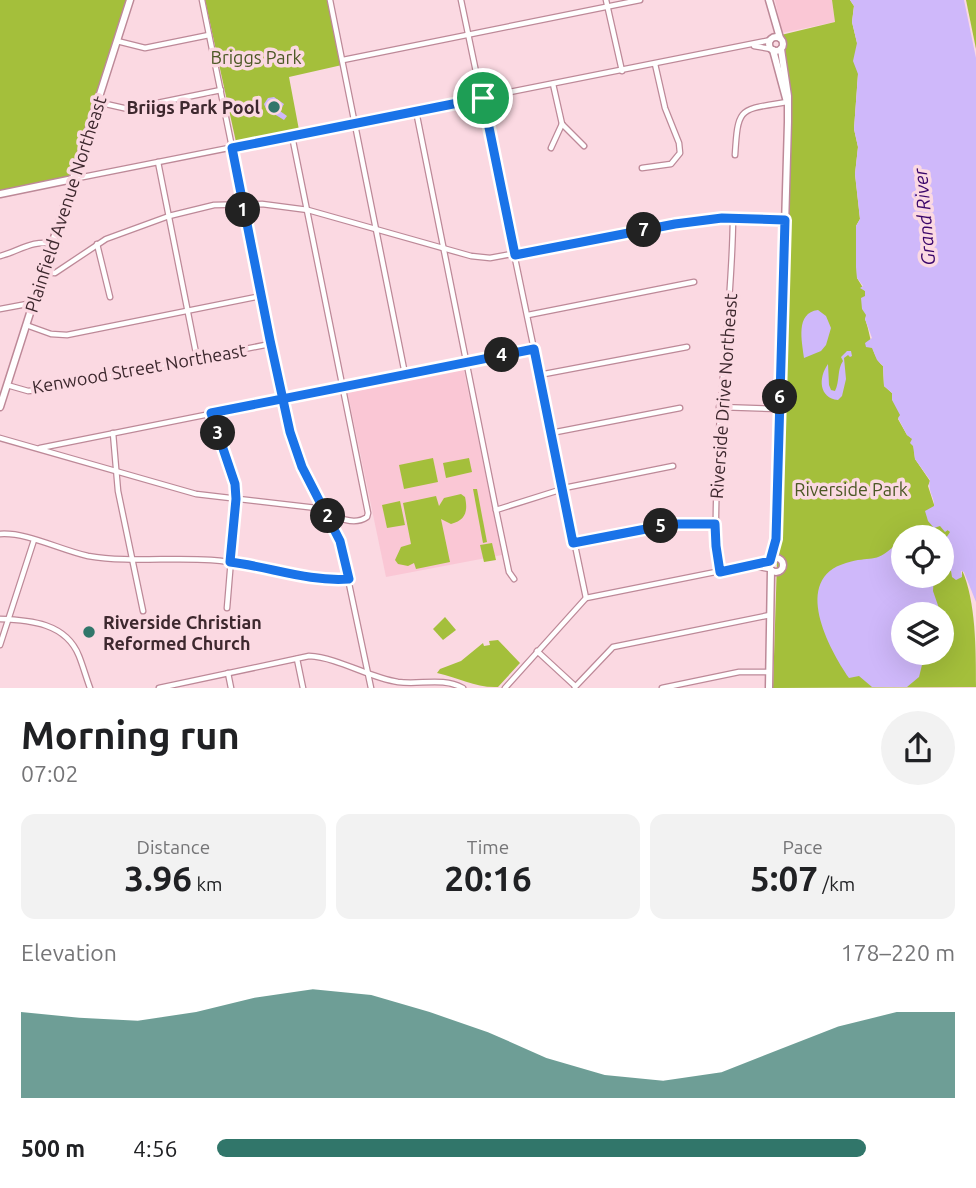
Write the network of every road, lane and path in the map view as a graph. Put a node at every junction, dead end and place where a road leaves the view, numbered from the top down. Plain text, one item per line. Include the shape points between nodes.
1 (130, 0) edge
2 (202, 0) edge
3 (330, 0) edge
4 (461, 0) edge
5 (640, 0) edge
6 (769, 0) edge
7 (607, 3) edge
8 (469, 34) junction
9 (209, 35) junction
10 (774, 39) junction
11 (117, 41) junction
12 (749, 46) junction
13 (781, 49) junction
14 (772, 50) junction
15 (344, 60) junction
16 (655, 64) junction
17 (780, 65) junction
18 (622, 71) junction
19 (553, 84) junction
20 (220, 90) junction
21 (483, 98) junction
22 (97, 102) junction
23 (787, 102) junction
24 (415, 111) junction
25 (355, 123) junction
26 (562, 124) junction
27 (292, 135) junction
28 (584, 146) dead end
29 (232, 148) junction
30 (551, 148) dead end
31 (735, 155) dead end
32 (158, 162) junction
33 (642, 168) dead end
34 (72, 179) junction
35 (0, 194) edge
36 (242, 204) junction
37 (308, 210) junction
38 (169, 216) junction
39 (733, 219) junction
40 (785, 220) junction
41 (376, 228) junction
42 (52, 244) junction
43 (97, 244) junction
44 (443, 248) junction
45 (515, 255) junction
46 (0, 256) edge
47 (43, 272) junction
48 (694, 282) dead end
49 (261, 296) junction
50 (110, 297) dead end
51 (32, 305) junction
52 (0, 309) edge
53 (187, 311) junction
54 (528, 315) junction
55 (26, 325) junction
56 (270, 344) junction
57 (687, 347) dead end
58 (534, 349) junction
59 (197, 358) junction
60 (466, 362) junction
61 (405, 374) junction
62 (539, 375) junction
63 (7, 385) junction
64 (343, 386) junction
65 (283, 398) junction
66 (0, 407) edge
67 (719, 407) junction
68 (680, 408) dead end
69 (780, 410) junction
70 (211, 413) junction
71 (113, 433) junction
72 (551, 433) junction
73 (0, 438) edge
74 (40, 448) junction
75 (673, 466) dead end
76 (117, 472) junction
77 (563, 489) junction
78 (236, 499) junction
79 (325, 509) junction
80 (496, 510) junction
81 (715, 524) junction
82 (0, 534) edge
83 (776, 539) junction
84 (34, 540) junction
85 (573, 543) junction
86 (780, 559) junction
87 (771, 560) junction
88 (133, 561) junction
89 (230, 562) junction
90 (751, 566) junction
91 (771, 570) junction
92 (779, 571) junction
93 (720, 572) junction
94 (349, 579) junction
95 (514, 579) dead end
96 (771, 593) junction
97 (586, 598) junction
98 (227, 608) dead end
99 (143, 611) dead end
100 (771, 615) junction
101 (0, 620) edge
102 (8, 620) junction
103 (0, 645) edge
104 (537, 651) junction
105 (297, 659) junction
106 (228, 673) junction
107 (769, 673) junction
108 (368, 675) junction
109 (576, 687) edge
110 (90, 688) edge
111 (159, 688) edge
112 (231, 688) edge
113 (303, 688) edge
114 (371, 688) edge
115 (463, 688) edge
116 (505, 688) edge
117 (662, 688) edge
118 (769, 688) edge

1 - 11 main road, Plainfield Avenue Northeast
2 - 9 street
3 - 15 street
4 - 8 street
5 - 7 street
6 - 10 main road
7 - 8 street
7 - 18 street
8 - 15 street
8 - 21 street
9 - 11 street via 145,48
9 - 20 street
10 - 12 street
10 - 13 main road via 783,43
10 - 14 main road
11 - 22 main road, Plainfield Avenue Northeast
12 - 14 street
12 - 16 street
13 - 14 main road
13 - 17 main road
14 - 17 main road
15 - 25 street
16 - 18 street
16 - 33 street via 680,153 671,164
17 - 23 main road
18 - 19 street
19 - 21 street
19 - 26 street
20 - 22 street via 128,109
20 - 29 street
21 - 24 street
21 - 45 street
22 - 34 main road, Plainfield Avenue Northeast
23 - 31 street via 754,108 740,116
23 - 40 main road
24 - 25 street
24 - 44 street
25 - 27 street
25 - 41 street
26 - 28 street
26 - 30 street
27 - 29 street
27 - 37 street
29 - 32 street
29 - 36 street
32 - 34 street
32 - 38 street
34 - 35 main road
34 - 42 main road, Plainfield Avenue Northeast
36 - 37 street
36 - 38 street via 196,208
36 - 49 street
37 - 41 street
37 - 64 street
38 - 43 street
38 - 53 street
39 - 40 street
39 - 45 street via 675,224
39 - 67 street, Riverside Drive Northeast
40 - 69 main road
41 - 44 street
41 - 61 street
42 - 46 street via 21,247
42 - 47 main road, Plainfield Avenue Northeast
43 - 47 street via 55,273
43 - 50 street
44 - 45 street via 478,257
44 - 60 street
45 - 54 street
47 - 51 main road, Plainfield Avenue Northeast
48 - 54 street
49 - 53 street
49 - 56 street
51 - 52 street
51 - 55 main road, Plainfield Avenue Northeast
53 - 55 street via 67,335
53 - 59 street
54 - 58 street
55 - 63 main road, Plainfield Avenue Northeast
56 - 59 street, Kenwood Street Northeast
56 - 65 street
57 - 62 street
58 - 60 street
58 - 62 street
59 - 63 street, Kenwood Street Northeast via 38,390
60 - 61 street
60 - 80 street
61 - 64 street
62 - 72 street
63 - 66 main road, Plainfield Avenue Northeast
64 - 65 street
64 - 79 street via 368,513 359,522 334,517
65 - 70 street
65 - 79 street via 302,467
67 - 69 street
67 - 81 street, Riverside Drive Northeast
68 - 72 street
69 - 83 main road
70 - 71 street
70 - 78 street
71 - 74 street
71 - 76 street
72 - 77 street
73 - 74 street
74 - 76 street
75 - 77 street
76 - 78 street via 196,494
76 - 88 street
77 - 80 street
77 - 85 street
78 - 79 street
78 - 89 street
79 - 94 street via 340,541
80 - 95 street
81 - 85 street via 672,524
81 - 93 street, Riverside Drive Northeast
82 - 84 street
83 - 86 main road
83 - 87 main road
84 - 88 street
84 - 102 street
85 - 97 street
86 - 87 main road
86 - 92 main road via 783,566
87 - 90 street
87 - 91 main road
88 - 89 street
88 - 99 street
89 - 94 street via 305,578
89 - 98 street
90 - 91 street
90 - 93 street
91 - 92 main road
91 - 96 main road
92 - 96 main road
93 - 97 street
94 - 108 street
96 - 100 main road
97 - 104 street
100 - 107 main road
100 - 109 street via 613,647
101 - 102 street
102 - 103 street
102 - 110 street via 44,623 64,636 78,654
104 - 109 street
104 - 116 street
105 - 106 street
105 - 108 street via 327,658
105 - 113 street
106 - 111 street
106 - 112 street
107 - 117 street via 739,673
107 - 118 main road
108 - 114 street
108 - 115 street via 407,682 445,681

